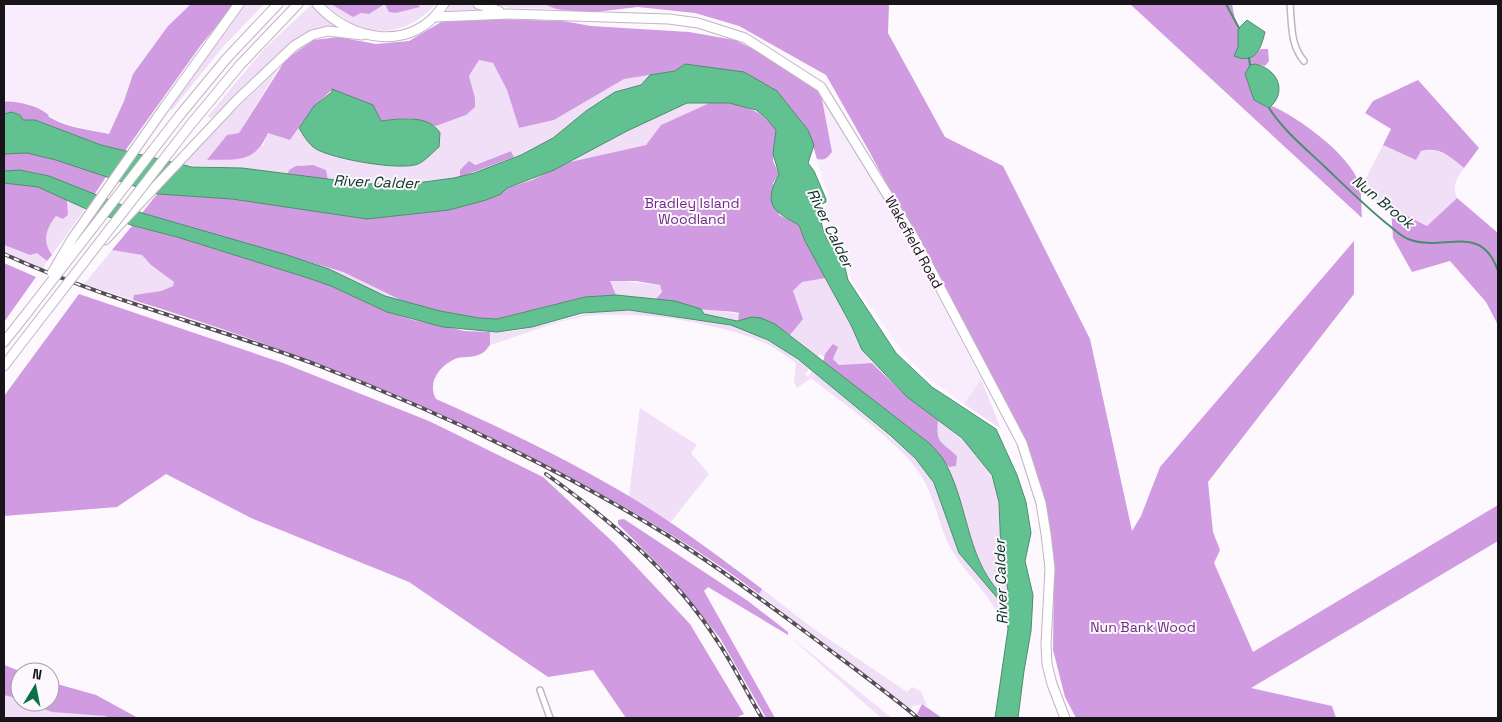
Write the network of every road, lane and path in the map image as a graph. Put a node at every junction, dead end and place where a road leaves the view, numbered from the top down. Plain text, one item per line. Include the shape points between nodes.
1 (239, 4) edge
2 (278, 4) edge
3 (298, 4) edge
4 (317, 4) edge
5 (444, 4) edge
6 (478, 4) edge
7 (1290, 4) edge
8 (509, 14) junction
9 (436, 17) junction
10 (362, 35) junction
11 (1304, 60) dead end
12 (84, 262) junction
13 (30, 310) junction
14 (4, 342) edge
15 (4, 366) edge
16 (540, 690) dead end
17 (550, 718) edge
18 (1065, 718) edge

1 - 13 highway, bridge via 72,240
2 - 13 highway, bridge via 180,115
3 - 12 highway, bridge via 240,65 191,124
4 - 10 highway via 337,21
5 - 9 highway
6 - 8 highway, Wakefield Road
7 - 11 street via 1294,44 1296,52
8 - 9 highway, Wakefield Road
8 - 18 highway, Wakefield Road via 669,19 710,26 745,38 821,87 914,238 1022,444 1041,503 1046,534 1050,568 1048,664
9 - 10 highway via 406,34
10 - 12 highway, bridge via 328,31 312,35 294,46 204,134
12 - 15 highway, bridge
13 - 14 highway
16 - 17 street

